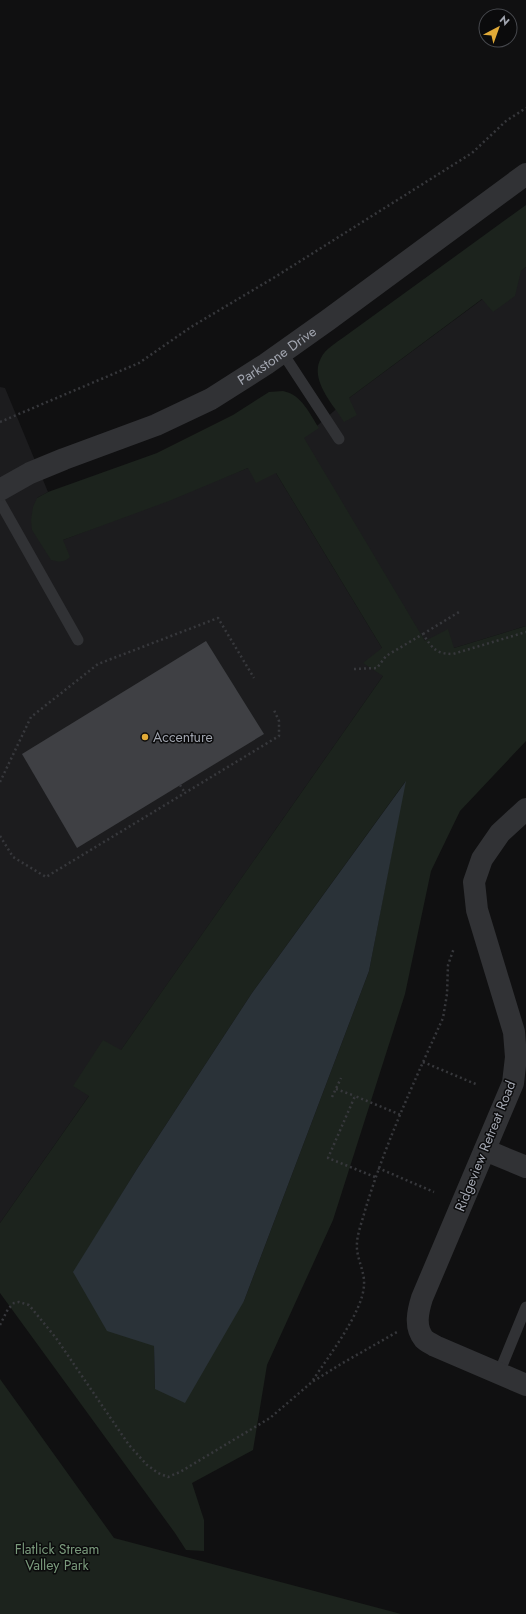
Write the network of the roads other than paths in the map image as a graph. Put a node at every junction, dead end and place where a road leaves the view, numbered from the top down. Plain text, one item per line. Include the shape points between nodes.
1 (526, 174) edge
2 (282, 352) junction
3 (339, 439) dead end
4 (0, 490) edge
5 (0, 502) edge
6 (78, 640) dead end
7 (526, 809) edge
8 (485, 1150) junction
9 (526, 1167) edge
10 (526, 1307) edge
11 (499, 1373) junction
12 (526, 1385) edge

1 - 2 street, Parkstone Drive
2 - 3 lane
2 - 4 street, Parkstone Drive via 211,399 156,425 64,458
5 - 6 lane
7 - 8 street, Ridgeview Retreat Road via 500,833 482,859 474,882 477,910 514,1032 516,1057 513,1084
8 - 9 street
8 - 11 street, Ridgeview Retreat Road via 418,1312 419,1327 424,1339
10 - 11 lane
11 - 12 street, Ridgeview Retreat Road

